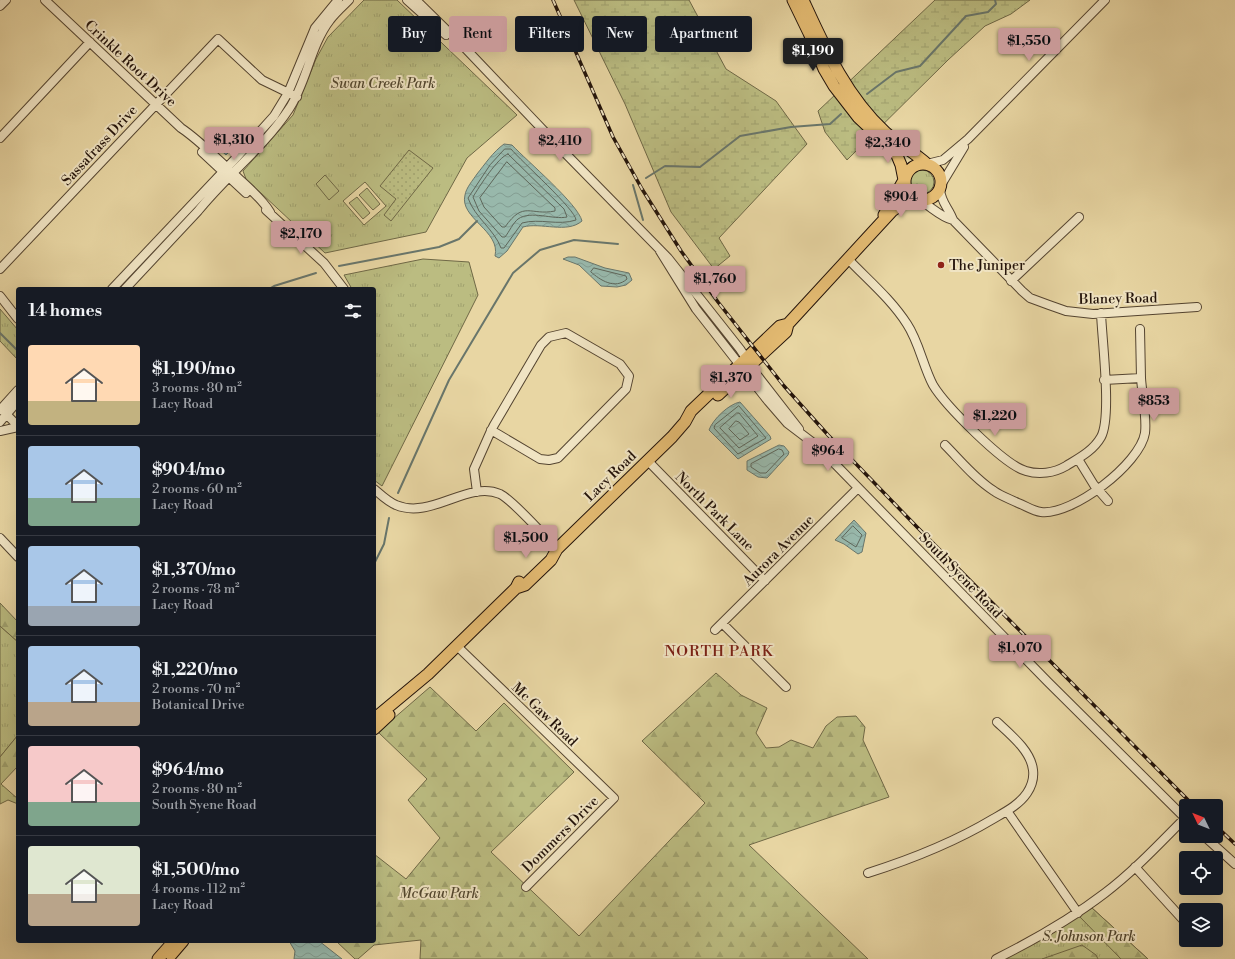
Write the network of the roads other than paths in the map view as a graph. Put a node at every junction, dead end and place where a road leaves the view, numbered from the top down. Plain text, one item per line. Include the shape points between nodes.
1 (6, 0) edge
2 (45, 0) edge
3 (338, 0) edge
4 (349, 0) edge
5 (407, 0) edge
6 (416, 0) edge
7 (793, 0) edge
8 (803, 0) edge
9 (1105, 0) edge
10 (0, 6) edge
11 (90, 42) junction
12 (474, 59) junction
13 (288, 93) junction
14 (297, 96) junction
15 (155, 104) junction
16 (0, 138) edge
17 (968, 139) junction
18 (927, 164) junction
19 (228, 173) junction
20 (904, 180) junction
21 (940, 187) junction
22 (919, 200) junction
23 (1079, 217) dead end
24 (953, 220) junction
25 (877, 226) junction
26 (848, 259) junction
27 (0, 269) edge
28 (1011, 280) junction
29 (114, 287) edge
30 (127, 287) edge
31 (342, 287) edge
32 (0, 296) edge
33 (1197, 307) dead end
34 (1101, 313) junction
35 (16, 316) edge
36 (1140, 330) dead end
37 (745, 365) junction
38 (1141, 378) junction
39 (1104, 380) junction
40 (16, 392) edge
41 (16, 402) edge
42 (2, 410) edge
43 (0, 422) edge
44 (16, 425) edge
45 (16, 427) edge
46 (491, 430) junction
47 (0, 431) edge
48 (944, 445) dead end
49 (1078, 459) junction
50 (647, 460) junction
51 (858, 488) junction
52 (1098, 490) junction
53 (376, 491) edge
54 (477, 492) junction
55 (1108, 501) dead end
56 (0, 538) edge
57 (556, 550) junction
58 (16, 555) edge
59 (765, 580) junction
60 (722, 623) junction
61 (715, 630) dead end
62 (458, 647) junction
63 (418, 684) junction
64 (786, 687) dead end
65 (376, 717) edge
66 (997, 722) dead end
67 (376, 728) edge
68 (614, 798) joint
69 (1007, 811) junction
70 (1179, 813) edge
71 (1179, 825) edge
72 (1212, 843) edge
73 (1235, 864) edge
74 (1136, 867) junction
75 (868, 873) dead end
76 (526, 887) dead end
77 (1078, 913) junction
78 (1179, 915) edge
79 (172, 943) edge
80 (181, 943) edge
81 (158, 959) edge
82 (168, 959) edge
83 (996, 959) edge

1 - 10 street
2 - 11 street, Crinkle Root Drive
3 - 13 street via 321,19 310,38
4 - 14 street via 330,20 321,36
5 - 12 street, South Syene Road
6 - 12 street, South Syene Road
7 - 20 main road via 834,86 858,117 896,153
8 - 18 main road via 825,48 858,104 886,133
9 - 17 street
11 - 15 street, Crinkle Root Drive
11 - 16 street
12 - 37 street, South Syene Road via 668,258 683,275
13 - 14 street
13 - 15 street, Sassafrass Drive via 262,80 218,39
13 - 19 street via 274,116
14 - 19 street via 280,123
15 - 19 street, Crinkle Root Drive via 190,134
15 - 27 street, Sassafrass Drive
17 - 18 street via 943,160
17 - 21 street
18 - 20 main road via 911,168
18 - 21 main road via 939,174
19 - 29 street
19 - 30 street
19 - 31 street, Crinkle Root Drive via 324,263
20 - 22 main road via 908,193
20 - 25 main road, Lacy Road
21 - 22 main road via 932,198
21 - 24 street, Blaney Road via 943,204
22 - 24 street, Blaney Road via 946,219
22 - 25 main road, Lacy Road via 902,204
23 - 28 street
24 - 28 street, Blaney Road
25 - 26 main road, Lacy Road
26 - 37 main road, Lacy Road via 788,324 780,326
26 - 49 street via 886,297 908,325 938,393 1006,460 1025,471 1044,473 1054,472
28 - 34 street, Blaney Road via 1030,298 1049,305 1066,311
32 - 35 street
33 - 34 street, Blaney Road
34 - 39 street
36 - 38 street
37 - 50 main road, Lacy Road via 691,411 685,422
37 - 51 street, South Syene Road via 802,433
38 - 39 street
38 - 52 street via 1145,432 1142,441 1120,471
39 - 49 street via 1104,428 1096,444
40 - 42 street
41 - 42 street
42 - 43 street
42 - 44 street
45 - 47 street
46 - 46 street via 541,345 549,337 566,333 620,364 629,376 626,390 558,458 540,459
46 - 54 street via 474,469
48 - 52 street via 993,490 1034,510 1049,512
49 - 52 street
50 - 57 main road, Lacy Road
50 - 59 street, North Park Lane
51 - 59 street, Aurora Avenue
51 - 70 street, South Syene Road
52 - 55 street
53 - 54 street via 396,505 416,509
54 - 57 street via 494,492 506,498
56 - 58 street
57 - 62 main road, Lacy Road via 525,575 516,588
59 - 60 street, Aurora Avenue
60 - 61 street, Aurora Avenue
60 - 64 street
62 - 63 main road, Lacy Road
62 - 68 street, Mc Gaw Road
63 - 65 main road, Lacy Road via 407,690
63 - 67 main road, Lacy Road
66 - 69 street via 1024,750 1031,760 1034,771 1027,794
68 - 76 street, Dommers Drive
69 - 75 street via 956,840
69 - 77 street
71 - 74 street
72 - 73 street
74 - 77 street
74 - 78 street
77 - 83 street
79 - 81 main road
80 - 82 main road

